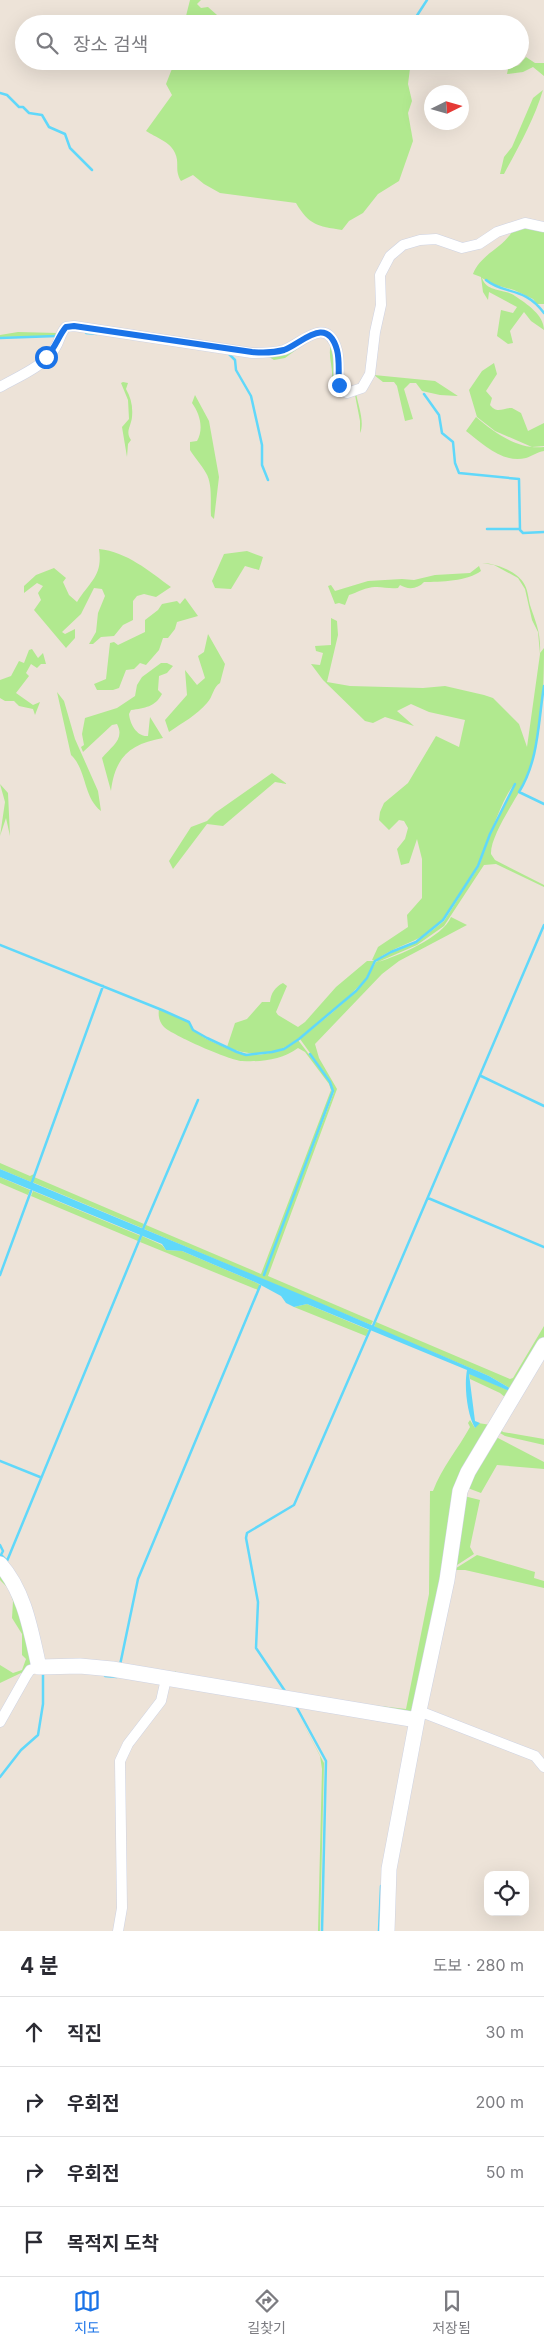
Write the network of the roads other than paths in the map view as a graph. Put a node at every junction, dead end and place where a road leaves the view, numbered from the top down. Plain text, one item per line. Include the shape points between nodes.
1 (544, 227) edge
2 (0, 387) edge
3 (544, 1345) edge
4 (0, 1564) edge
5 (39, 1667) junction
6 (166, 1679) junction
7 (418, 1715) junction
8 (0, 1722) edge
9 (544, 1767) edge
10 (118, 1931) edge
11 (387, 1931) edge

1 - 2 street via 525,223 497,232 479,244 462,248 436,239 420,240 403,245 390,256 380,274 382,306 370,374 362,388 352,392 348,393 339,385 337,348 326,334 319,332 271,353 74,326 61,332 55,349 34,369
3 - 7 street via 468,1472 460,1491 447,1580
4 - 5 street via 27,1616
5 - 6 street via 88,1666
5 - 8 street via 30,1670
6 - 7 street
6 - 10 street via 161,1701 128,1744 120,1760 122,1908
7 - 9 street via 482,1734 535,1756
7 - 11 street via 389,1870

